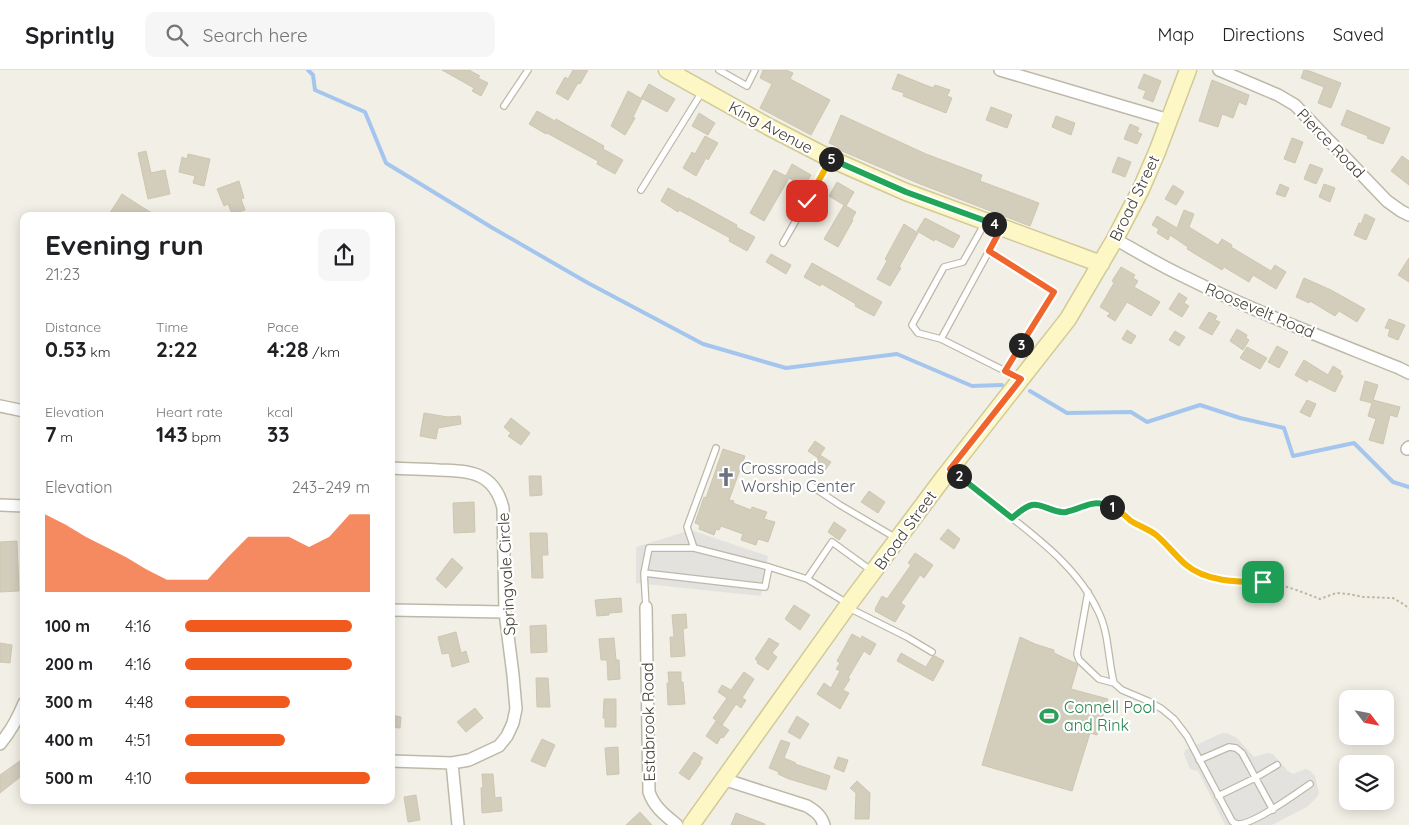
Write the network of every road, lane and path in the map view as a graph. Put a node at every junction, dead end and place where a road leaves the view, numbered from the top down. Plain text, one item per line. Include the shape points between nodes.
1 (528, 70) edge
2 (668, 70) edge
3 (719, 70) edge
4 (755, 70) edge
5 (1000, 70) edge
6 (1188, 70) edge
7 (1219, 70) edge
8 (704, 90) junction
9 (504, 106) dead end
10 (1169, 120) junction
11 (831, 159) junction
12 (642, 190) dead end
13 (1409, 214) edge
14 (986, 221) junction
15 (1002, 227) junction
16 (1115, 239) junction
17 (783, 243) dead end
18 (989, 251) junction
19 (1101, 264) junction
20 (941, 339) junction
21 (1005, 371) junction
22 (1409, 373) edge
23 (1021, 379) junction
24 (0, 406) edge
25 (20, 410) edge
26 (716, 448) dead end
27 (395, 468) edge
28 (950, 469) junction
29 (810, 485) dead end
30 (0, 505) edge
31 (20, 506) edge
32 (1012, 518) junction
33 (898, 539) junction
34 (694, 548) junction
35 (769, 567) junction
36 (874, 572) junction
37 (644, 573) junction
38 (807, 579) junction
39 (1088, 592) junction
40 (848, 606) junction
41 (646, 607) joint
42 (1409, 609) edge
43 (395, 610) edge
44 (505, 612) junction
45 (932, 652) dead end
46 (1114, 684) junction
47 (20, 711) edge
48 (0, 744) edge
49 (1199, 760) junction
50 (395, 761) edge
51 (452, 763) junction
52 (1277, 765) dead end
53 (1255, 778) junction
54 (723, 779) junction
55 (1310, 784) dead end
56 (1218, 796) junction
57 (1273, 810) junction
58 (458, 825) edge
59 (677, 825) edge
60 (691, 825) edge
61 (824, 825) edge

1 - 9 lane
2 - 8 main road, King Avenue
3 - 4 lane via 747,86
5 - 10 street
6 - 10 main road, Broad Street
7 - 13 street, Pierce Road via 1296,105 1387,201
8 - 11 main road, King Avenue
8 - 12 lane
10 - 16 main road, Broad Street via 1149,171
11 - 14 main road, King Avenue via 906,192
11 - 17 lane
14 - 15 main road, King Avenue
14 - 20 lane via 963,262 944,267 912,325 918,333
15 - 18 lane
15 - 19 main road, King Avenue
16 - 19 main road, Broad Street
16 - 22 street, Roosevelt Road via 1174,272 1239,302
18 - 20 lane
18 - 21 lane via 1054,292
19 - 23 main road, Broad Street via 1068,319
20 - 21 lane
21 - 23 lane
23 - 28 main road, Broad Street
24 - 25 street
26 - 34 lane via 688,527
27 - 44 street, Springvale Circle via 475,473 500,494
28 - 32 lane
28 - 33 main road, Broad Street
29 - 33 lane
30 - 31 street
32 - 39 lane via 1073,573
32 - 42 path via 1034,504 1066,512 1089,504 1107,505 1153,533 1187,566 1200,573 1237,582 1263,582 1301,590 1320,599 1336,593 1393,598
33 - 36 main road, Broad Street
34 - 35 lane
34 - 37 lane via 649,548
35 - 37 lane via 766,587
35 - 38 lane
36 - 38 lane via 832,542
36 - 40 main road, Broad Street
37 - 41 lane
38 - 40 lane
39 - 46 lane via 1105,630
39 - 46 lane via 1077,654 1079,660 1099,678
40 - 45 lane
40 - 54 main road, Broad Street
41 - 59 street, Estabrook Road via 649,792 659,810
43 - 44 street
44 - 51 street, Springvale Circle via 516,709 512,723 499,746 469,760
46 - 49 lane via 1174,719
47 - 48 street
49 - 53 lane via 1228,747 1236,748
49 - 56 lane
50 - 51 street, Springvale Circle
51 - 58 street
52 - 53 lane
53 - 56 lane
53 - 57 lane
54 - 60 main road, Broad Street
54 - 61 street via 806,806 816,811
55 - 57 lane
56 - 57 lane via 1237,824 1244,824

